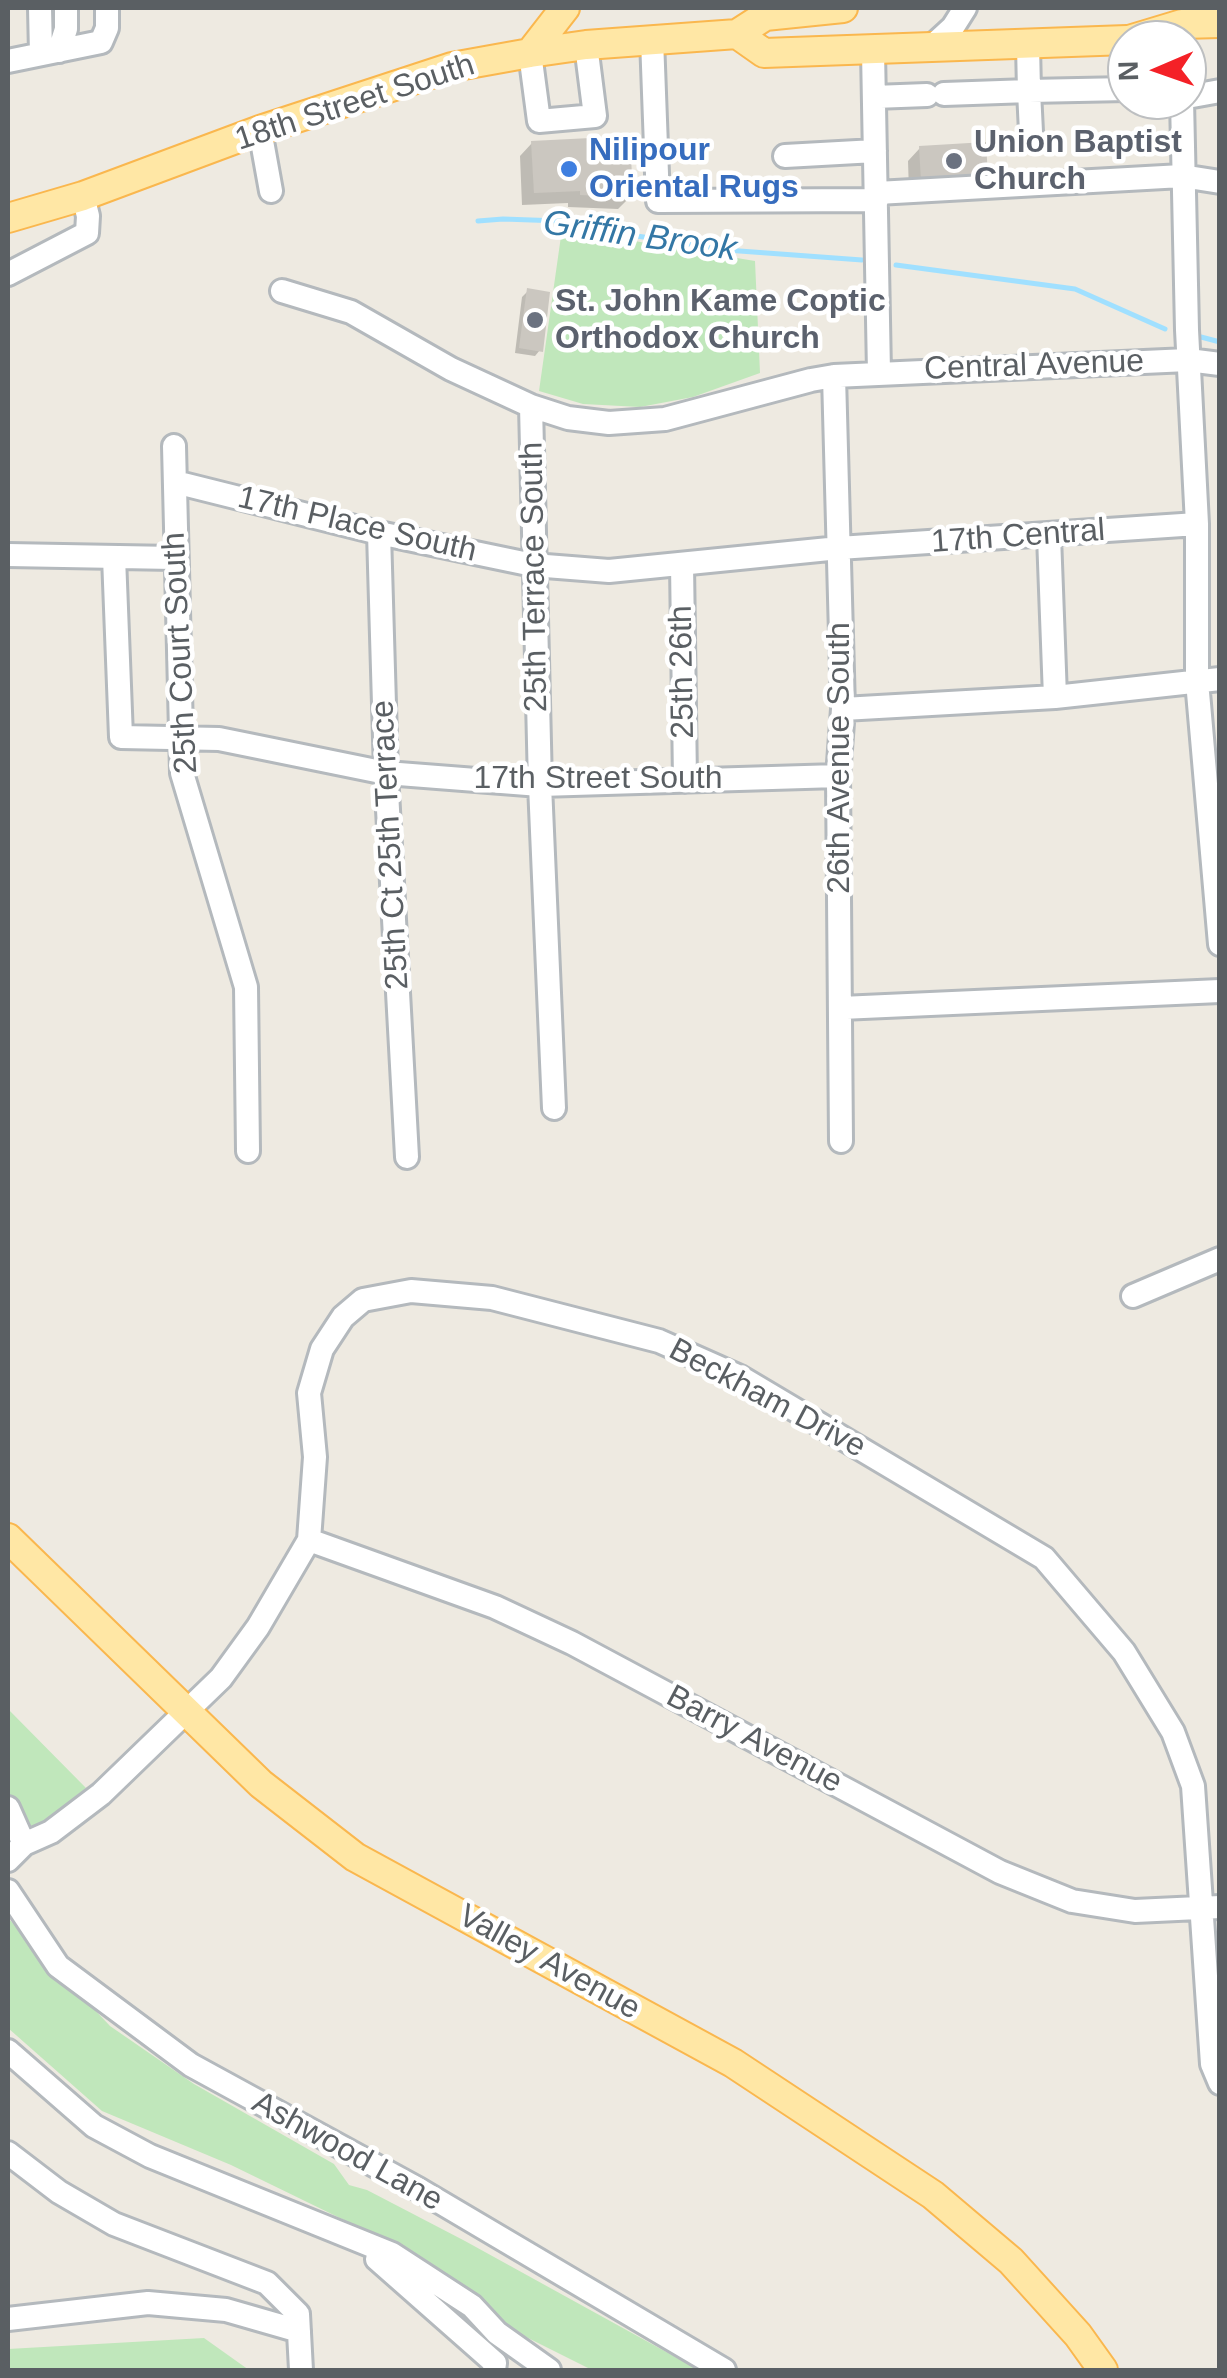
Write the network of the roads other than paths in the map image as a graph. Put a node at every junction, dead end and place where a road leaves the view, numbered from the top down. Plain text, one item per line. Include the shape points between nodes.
1 (40, 8) edge
2 (66, 8) edge
3 (107, 8) edge
4 (564, 8) edge
5 (843, 8) edge
6 (965, 8) edge
7 (736, 20) edge
8 (701, 21) edge
9 (652, 38) junction
10 (1107, 41) edge
11 (586, 45) junction
12 (1028, 45) junction
13 (928, 48) junction
14 (873, 51) junction
15 (50, 52) junction
16 (530, 53) junction
17 (8, 61) edge
18 (1107, 89) edge
19 (1029, 91) junction
20 (874, 97) junction
21 (1184, 120) edge
22 (260, 130) junction
23 (1031, 132) dead end
24 (876, 151) junction
25 (785, 156) dead end
26 (1182, 176) junction
27 (1220, 182) edge
28 (270, 192) dead end
29 (83, 196) junction
30 (877, 197) junction
31 (8, 218) edge
32 (8, 274) edge
33 (282, 290) dead end
34 (1188, 360) junction
35 (1220, 364) edge
36 (879, 372) junction
37 (834, 376) junction
38 (531, 406) junction
39 (174, 446) dead end
40 (175, 482) junction
41 (1197, 524) junction
42 (379, 533) junction
43 (1049, 536) junction
44 (838, 548) junction
45 (8, 555) edge
46 (114, 557) junction
47 (174, 558) junction
48 (682, 564) junction
49 (533, 565) junction
50 (1208, 680) edge
51 (1055, 697) junction
52 (842, 709) junction
53 (179, 736) junction
54 (386, 773) junction
55 (838, 776) junction
56 (685, 781) junction
57 (540, 785) junction
58 (1216, 869) edge
59 (1220, 944) edge
60 (1220, 990) edge
61 (842, 1008) junction
62 (554, 1108) dead end
63 (840, 1140) dead end
64 (248, 1151) dead end
65 (408, 1157) dead end
66 (1220, 1259) edge
67 (1133, 1296) dead end
68 (8, 1538) edge
69 (309, 1540) junction
70 (185, 1710) junction
71 (8, 1808) edge
72 (16, 1852) edge
73 (8, 1891) edge
74 (1211, 1907) edge
75 (8, 2052) edge
76 (1220, 2084) edge
77 (8, 2153) edge
78 (356, 2240) junction
79 (8, 2319) edge
80 (299, 2331) junction
81 (497, 2333) junction
82 (498, 2368) edge
83 (301, 2370) edge
84 (549, 2370) edge
85 (724, 2370) edge
86 (1102, 2370) edge

1 - 15 street
2 - 15 street via 66,29
3 - 15 street via 101,42
4 - 16 main road
5 - 7 main road
6 - 13 street
7 - 8 main road, 18th Street South
7 - 14 main road, 18th Street South via 764,53
8 - 9 main road, 18th Street South
9 - 11 main road, 18th Street South
9 - 30 street via 658,201
10 - 12 main road, 18th Street South
11 - 16 main road, 18th Street South
11 - 16 street via 595,116 540,120
12 - 13 main road, 18th Street South
12 - 19 street
13 - 14 main road, 18th Street South
14 - 20 street
15 - 17 street
16 - 22 main road, 18th Street South via 452,67
18 - 19 street
19 - 20 street
19 - 23 street
20 - 24 street
21 - 26 street
22 - 28 street
22 - 29 main road, 18th Street South
24 - 25 street
24 - 30 street
26 - 27 street
26 - 30 street
26 - 34 street
29 - 31 main road, 18th Street South
29 - 32 street via 88,233
30 - 36 street
33 - 38 street, Central Avenue via 352,312
34 - 35 street, Central Avenue
34 - 36 street, Central Avenue
34 - 41 street
36 - 37 street, Central Avenue
37 - 38 street, Central Avenue via 665,418 609,422
37 - 44 street, 26th Avenue South
38 - 49 street, 25th Terrace South
39 - 40 street, 25th Court South
40 - 42 street, 17th Place South
40 - 47 street, 25th Court South
41 - 43 street, 17th Central
41 - 50 street
42 - 49 street, 17th Place South
42 - 54 street, 25th Ct 25th Terrace
43 - 44 street, 17th Central
43 - 51 street
44 - 48 street, 17th Place South
44 - 52 street, 26th Avenue South
45 - 46 street
46 - 47 street
46 - 53 street, 17th Street South via 122,737
47 - 53 street, 25th Court South
48 - 49 street, 17th Place South via 609,571
48 - 56 street, 25th 26th
49 - 57 street, 25th Terrace South
50 - 51 street
50 - 58 street
51 - 52 street
52 - 55 street, 26th Avenue South
53 - 54 street, 17th Street South
53 - 64 street, 25th Court South via 182,772 246,987
54 - 57 street, 17th Street South
54 - 65 street, 25th Ct 25th Terrace
55 - 56 street, 17th Street South
55 - 61 street, 26th Avenue South
56 - 57 street, 17th Street South
57 - 62 street, 25th Terrace South
58 - 59 street
60 - 61 street
61 - 63 street, 26th Avenue South
66 - 67 street
68 - 70 main road, Valley Avenue
69 - 70 street, Beckham Drive via 221,1678
69 - 74 street, Barry Avenue via 495,1607 572,1643 1000,1872 1072,1901 1135,1911
69 - 74 street, Beckham Drive via 315,1457 309,1393 322,1349 362,1300 411,1291 492,1298 659,1340 740,1377 1044,1558 1124,1652 1172,1732 1193,1786
70 - 72 street, Beckham Drive via 100,1794
70 - 86 main road, Valley Avenue via 261,1784 355,1857 733,2062 933,2195 1011,2260
71 - 72 street
73 - 85 street, Ashwood Lane via 58,1966 191,2065
74 - 76 street, Beckham Drive via 1212,2064
75 - 78 street via 94,2126 150,2156
77 - 80 street via 114,2224 267,2284 298,2314
78 - 81 street via 392,2254 472,2306
78 - 82 street
79 - 80 street via 148,2303 226,2310
80 - 83 street
81 - 82 street
81 - 84 street

